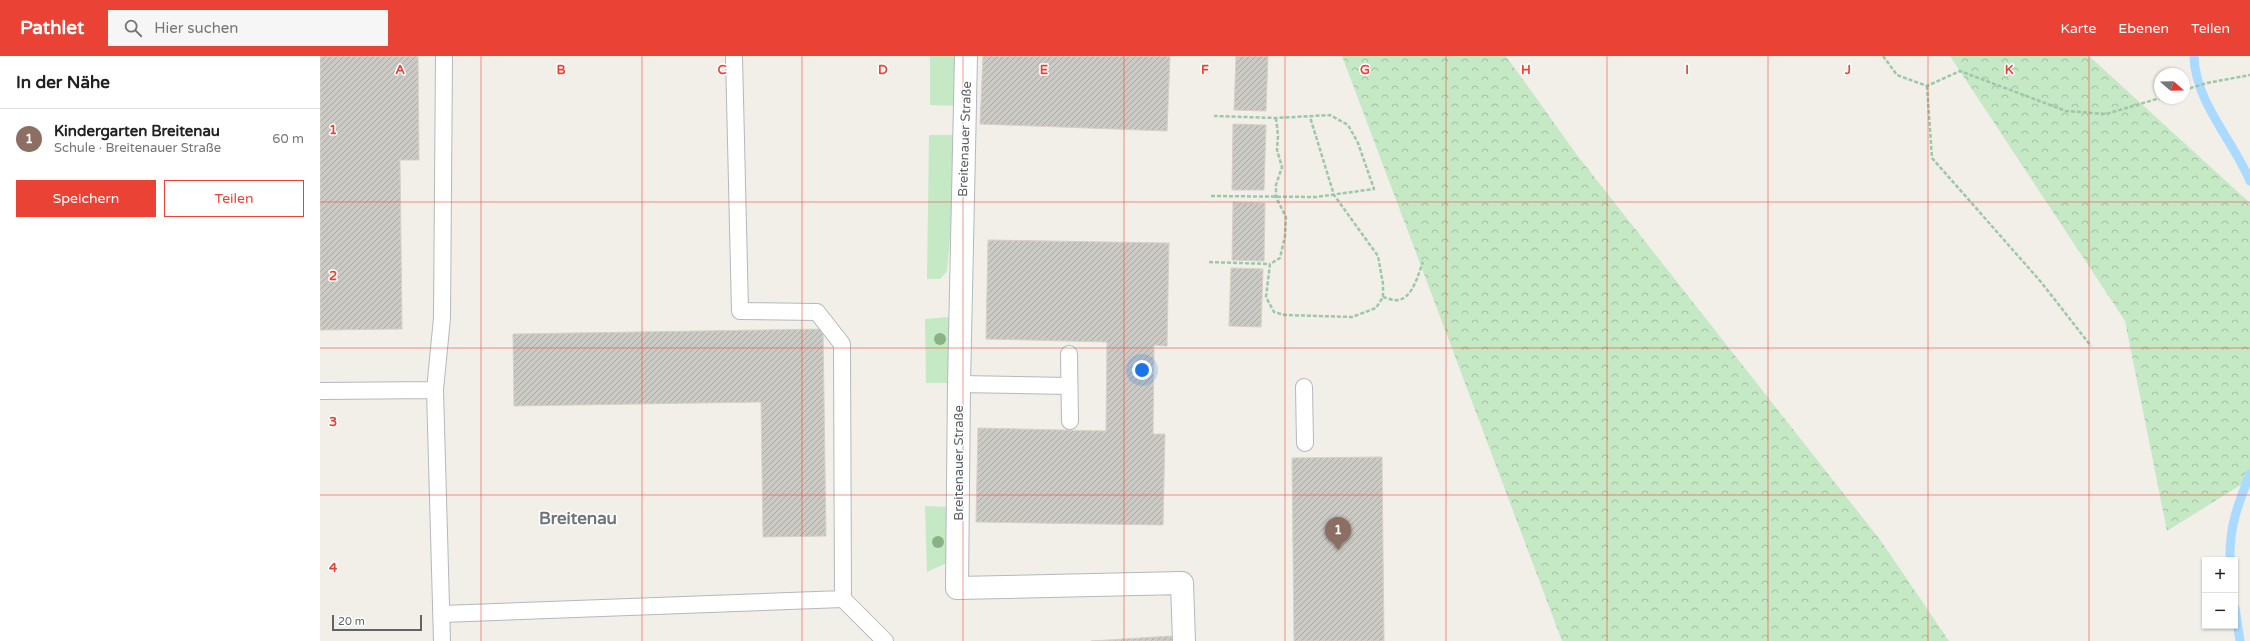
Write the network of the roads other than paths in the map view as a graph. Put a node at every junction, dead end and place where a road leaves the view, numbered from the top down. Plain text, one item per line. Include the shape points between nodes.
1 (444, 56) edge
2 (734, 56) edge
3 (966, 56) edge
4 (1069, 354) dead end
5 (959, 384) junction
6 (1069, 386) junction
7 (1304, 387) dead end
8 (436, 390) junction
9 (320, 391) edge
10 (1070, 421) dead end
11 (1305, 443) dead end
12 (843, 600) junction
13 (442, 614) junction
14 (442, 641) edge
15 (885, 641) edge
16 (1184, 641) edge

1 - 8 lane via 442,318
2 - 12 lane via 740,311 817,312 842,344
3 - 5 street, Breitenauer Straße
4 - 6 lane
5 - 6 lane
5 - 16 street, Breitenauer Straße via 957,588 1182,582
6 - 10 lane
7 - 11 lane
8 - 9 lane
8 - 13 lane
12 - 13 lane
12 - 15 lane
13 - 14 lane

